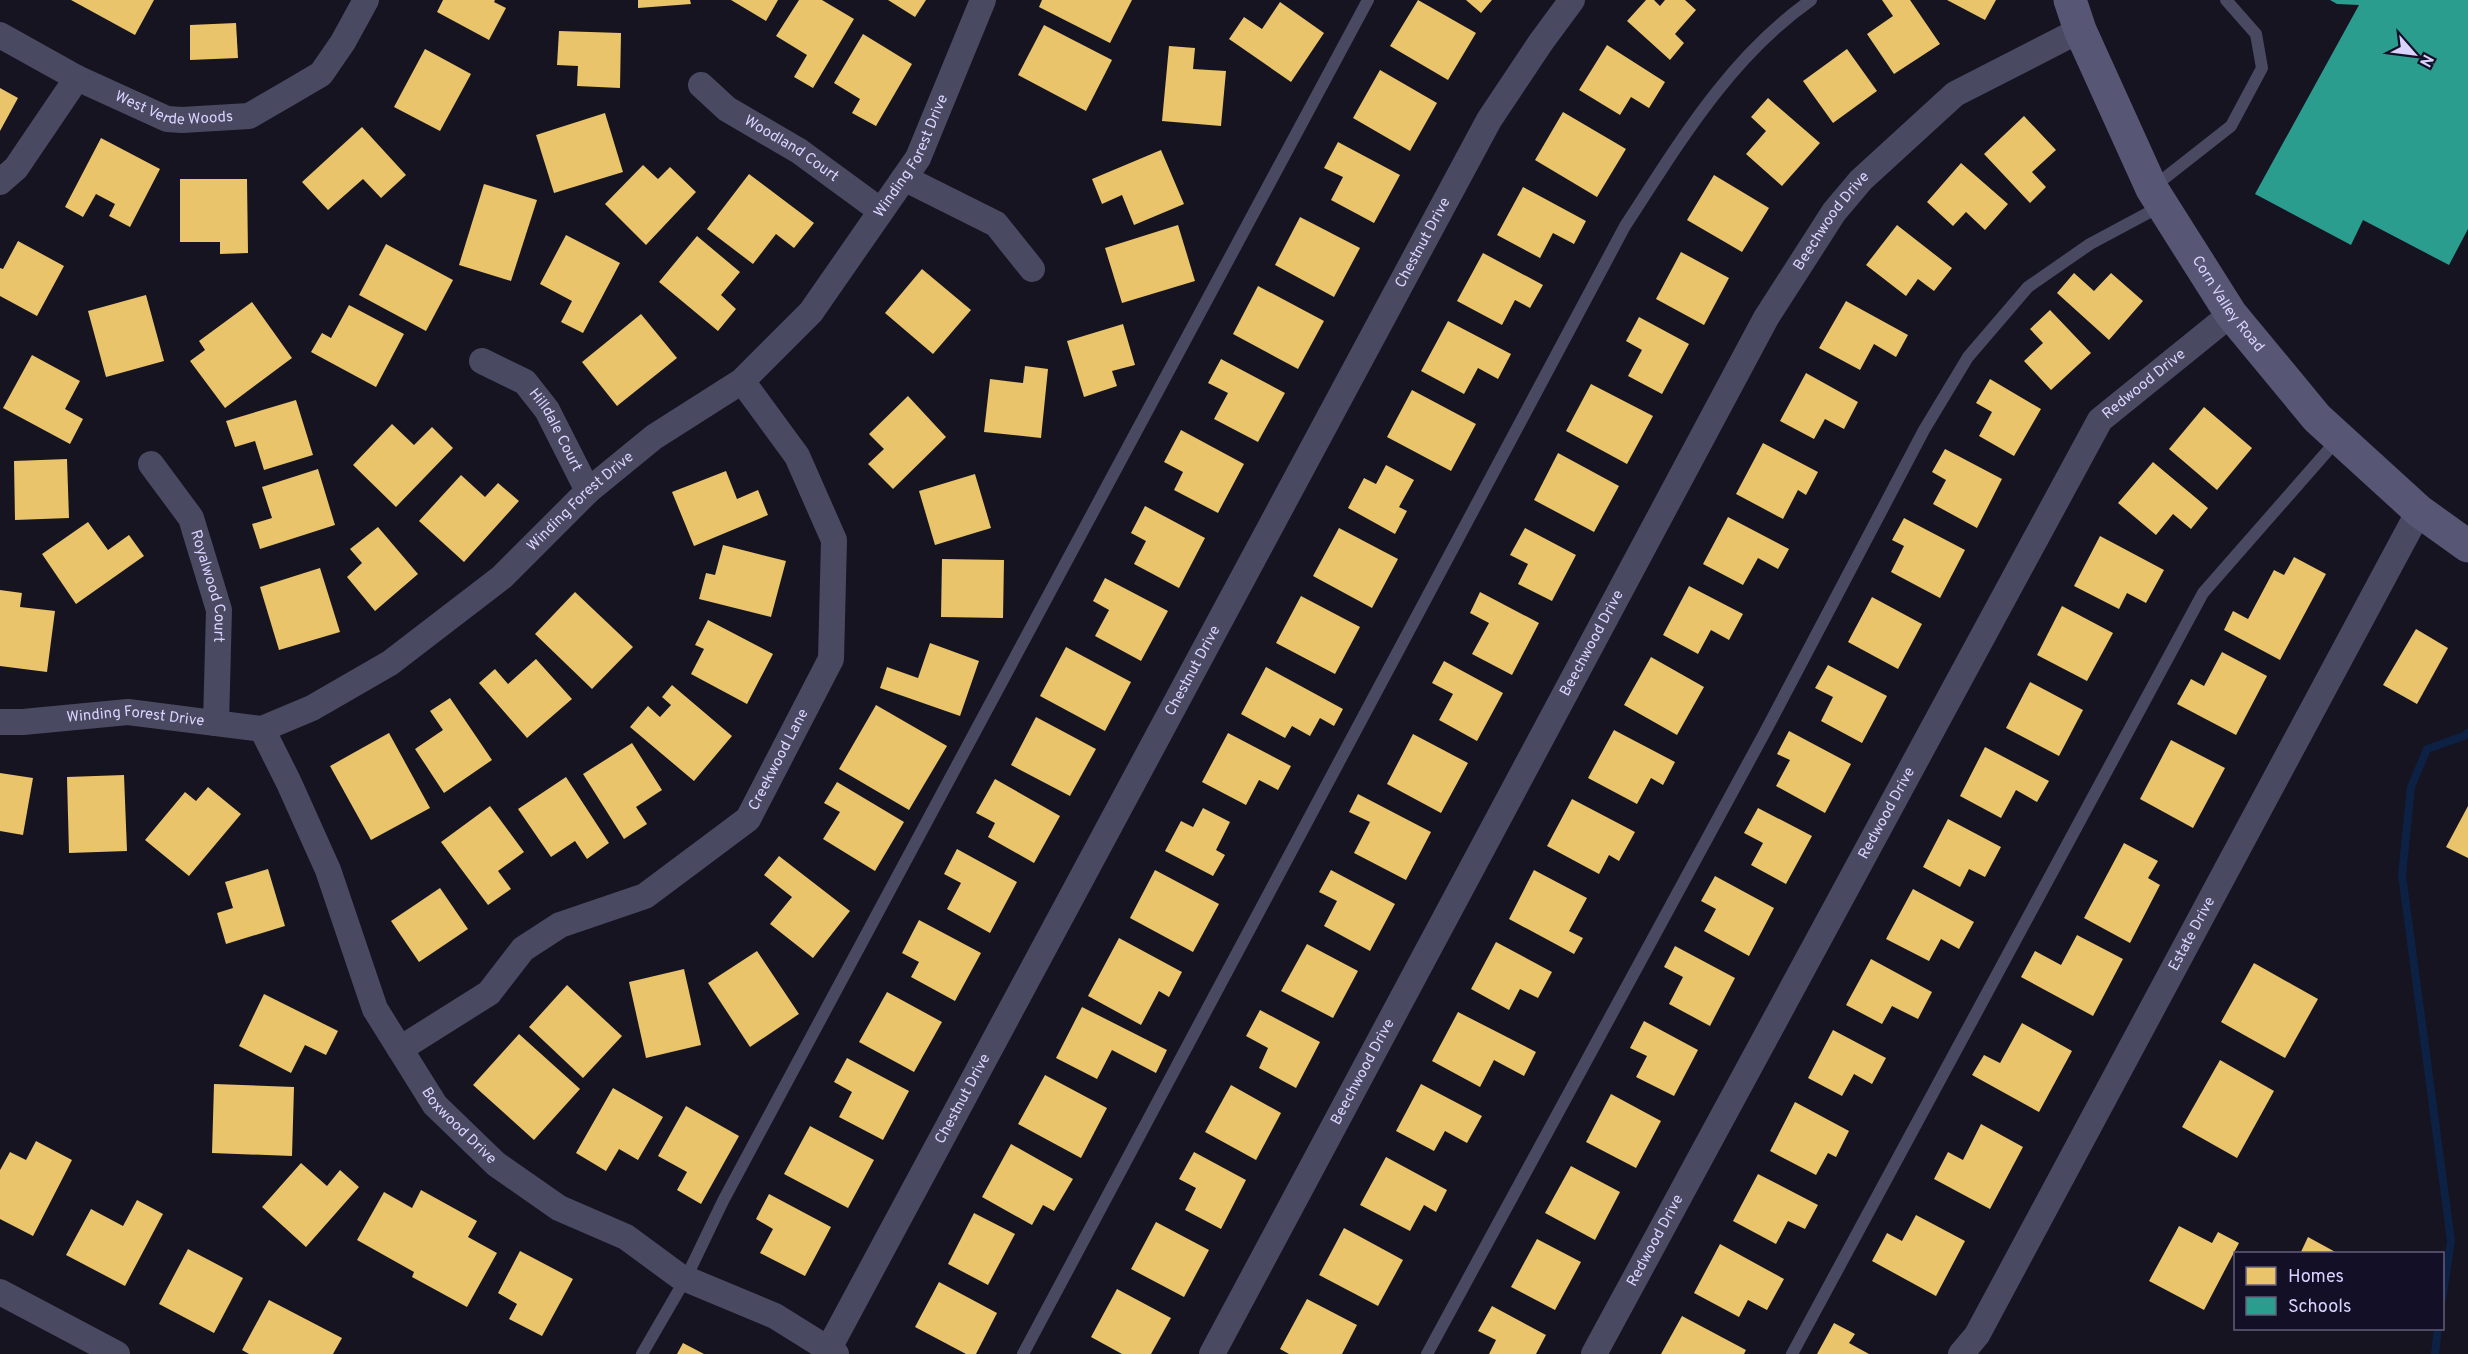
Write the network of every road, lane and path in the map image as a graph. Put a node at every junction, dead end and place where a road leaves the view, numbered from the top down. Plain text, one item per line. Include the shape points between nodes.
1 (366, 0) edge
2 (983, 0) edge
3 (1368, 0) edge
4 (1572, 0) edge
5 (1810, 0) edge
6 (2226, 0) edge
7 (2075, 15) edge
8 (0, 35) edge
9 (77, 78) junction
10 (701, 85) dead end
11 (904, 178) junction
12 (0, 182) edge
13 (2157, 197) junction
14 (881, 212) junction
15 (1032, 269) dead end
16 (2231, 314) junction
17 (482, 362) dead end
18 (742, 381) junction
19 (2339, 438) junction
20 (151, 464) dead end
21 (588, 491) junction
22 (2419, 512) junction
23 (2468, 546) edge
24 (0, 722) edge
25 (216, 723) junction
26 (262, 729) junction
27 (400, 1049) junction
28 (686, 1278) junction
29 (0, 1292) edge
30 (832, 1352) edge
31 (117, 1354) edge
32 (642, 1354) edge
33 (1023, 1354) edge
34 (1212, 1354) edge
35 (1427, 1354) edge
36 (1594, 1354) edge
37 (1792, 1354) edge
38 (1960, 1354) edge

1 - 9 street, West Verde Woods via 321,74 249,116 168,119
2 - 11 street, Winding Forest Drive via 918,158
3 - 28 lane via 723,1201
4 - 30 street, Chestnut Drive via 1489,120
5 - 33 lane via 1787,16 1740,62 1692,123 1625,226
6 - 13 lane via 2256,34 2262,68 2231,126
7 - 13 main road, Corn Valley Road
7 - 34 street, Beechwood Drive via 1955,94 1861,180 1834,212 1766,318
8 - 9 street, West Verde Woods
9 - 12 street via 16,168
10 - 14 street, Woodland Court via 727,109 799,151
11 - 14 street, Winding Forest Drive
11 - 15 street via 996,224
13 - 16 main road, Corn Valley Road
13 - 35 lane via 2028,287 1968,357 1924,430 1765,732
14 - 18 street, Winding Forest Drive via 811,312
16 - 19 main road, Corn Valley Road via 2317,418
16 - 36 street, Redwood Drive via 2100,420
17 - 21 street, Hilldale Court via 525,382 547,410
18 - 21 street, Winding Forest Drive via 654,437
18 - 27 street, Creekwood Lane via 797,456 834,540 831,659 748,819 645,896 561,925 523,948 489,993
19 - 22 main road, Corn Valley Road
19 - 37 lane via 2203,593
20 - 25 street, Royalwood Court via 191,518 219,610
21 - 26 street, Winding Forest Drive via 502,577 390,663 312,708
22 - 23 main road, Corn Valley Road
22 - 38 street, Estate Drive via 1977,1335
24 - 25 street, Winding Forest Drive via 128,712
25 - 26 street, Winding Forest Drive
26 - 27 street, Boxwood Drive via 328,870 375,1009
27 - 28 street, Boxwood Drive via 435,1105 496,1164 559,1208 626,1237
28 - 30 street, Boxwood Drive via 775,1316
28 - 32 lane
29 - 31 street

